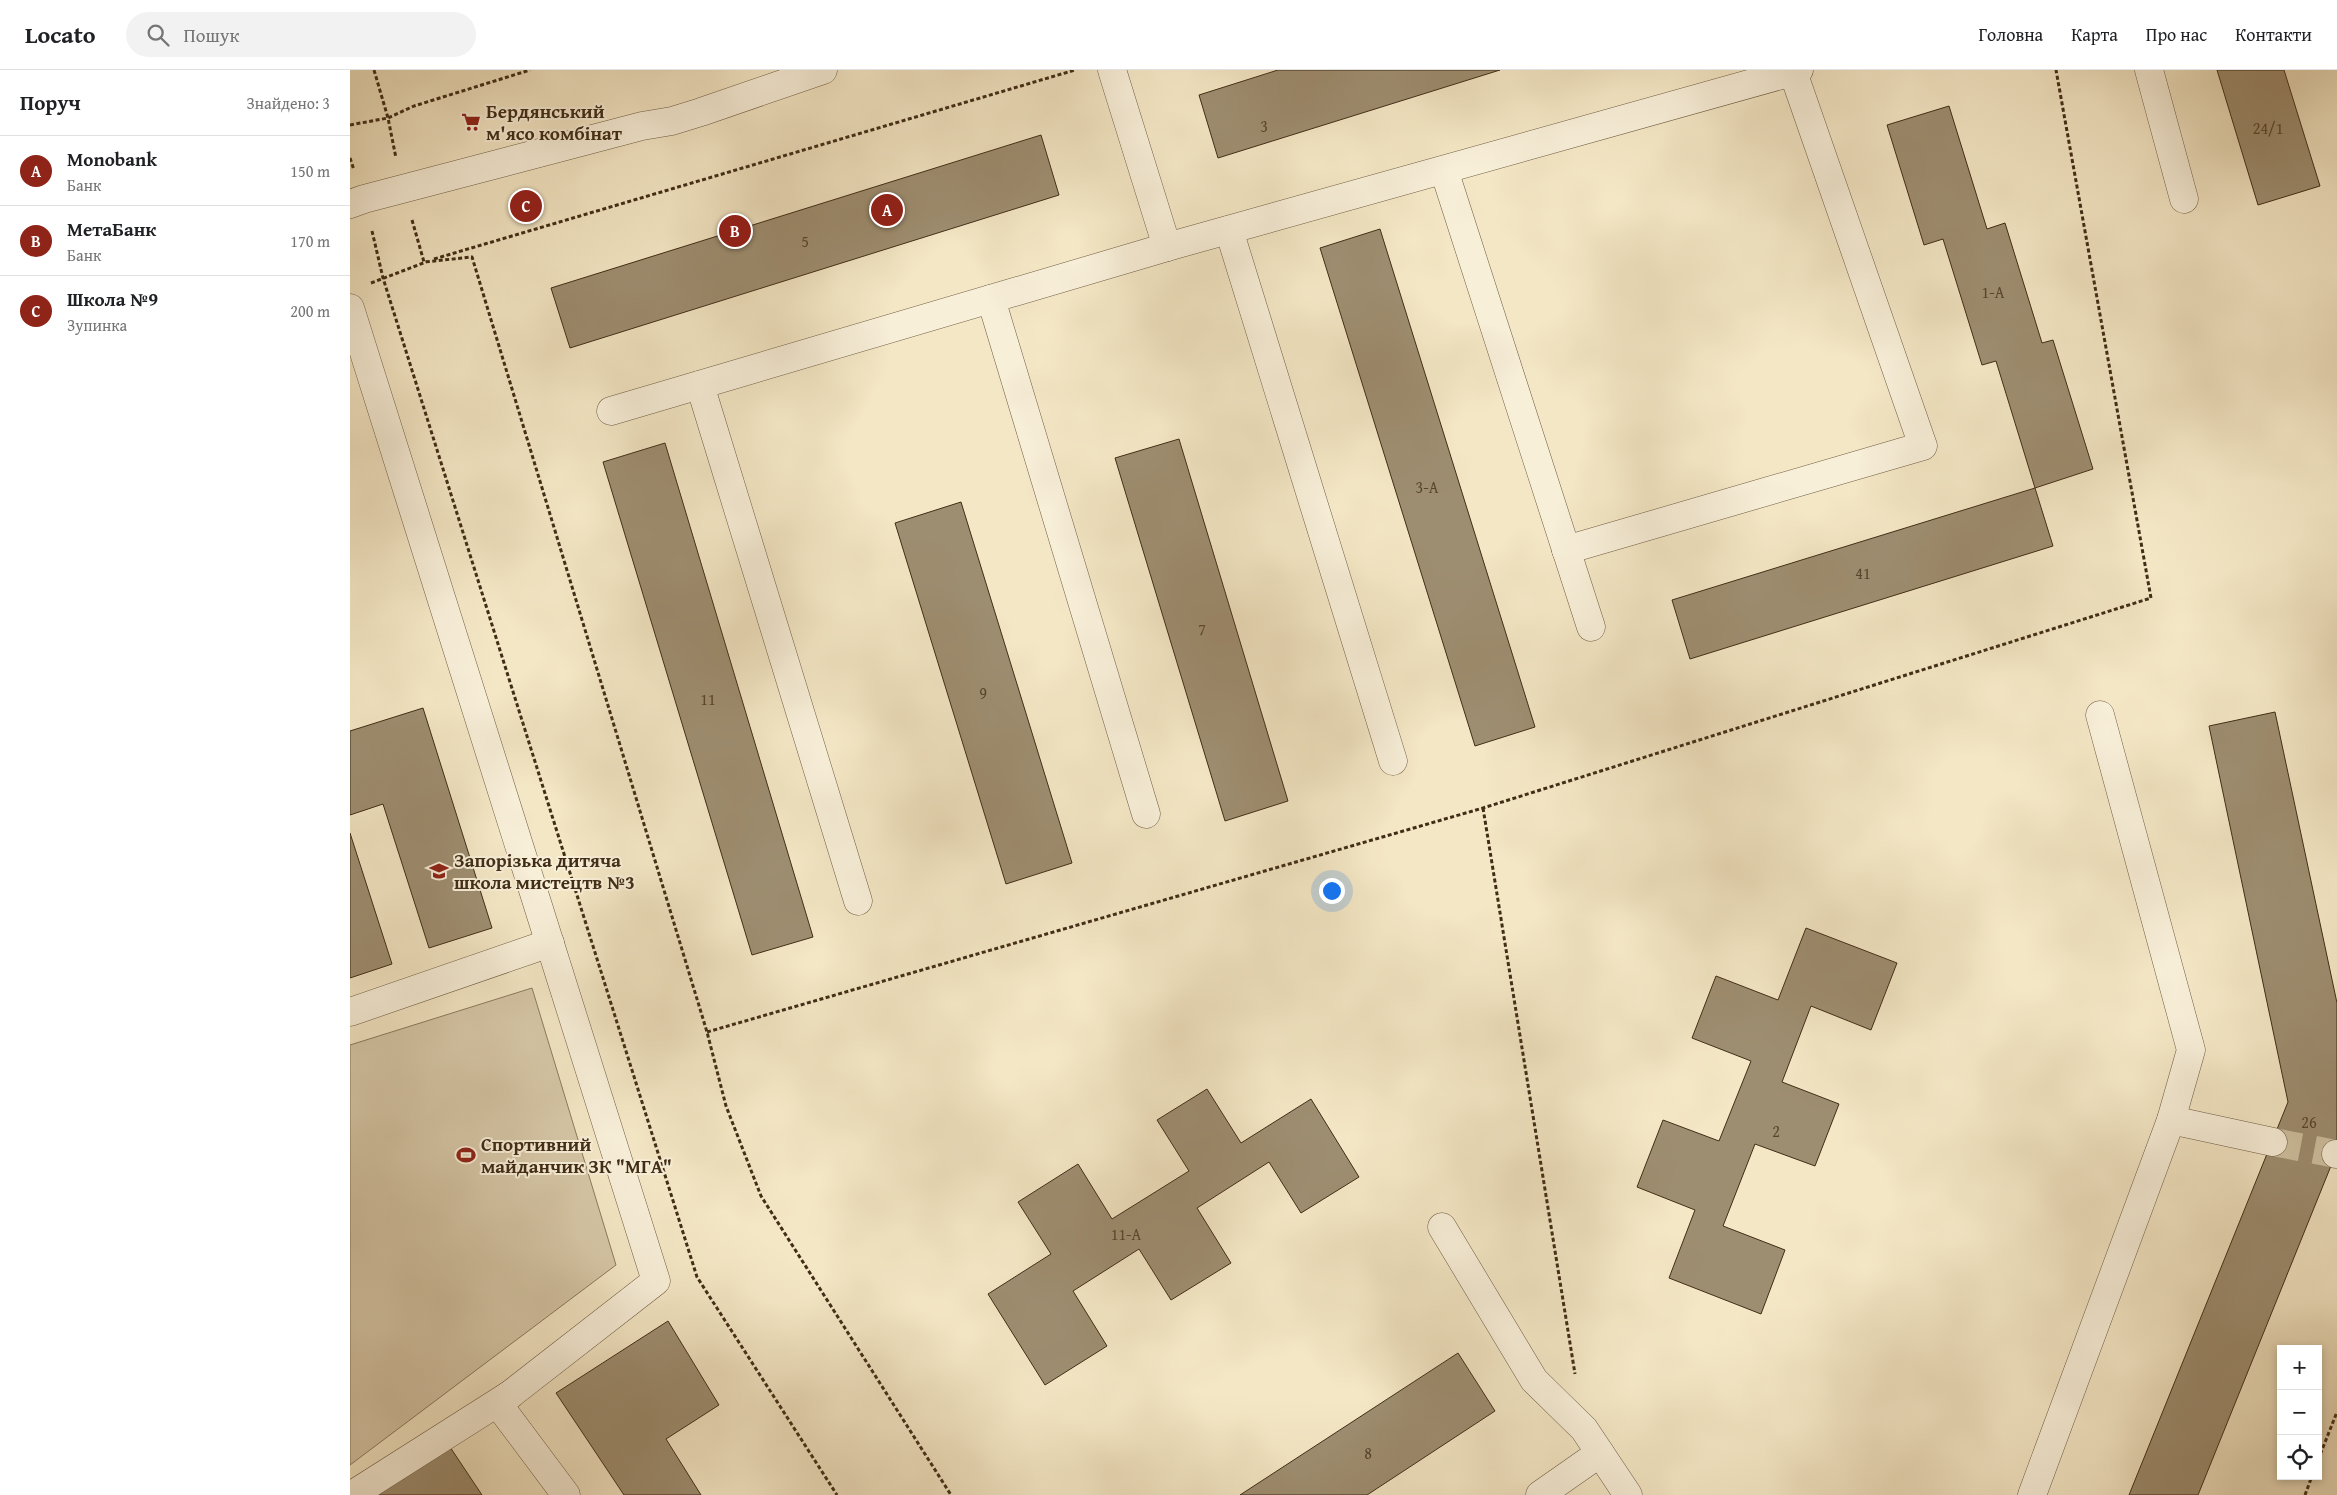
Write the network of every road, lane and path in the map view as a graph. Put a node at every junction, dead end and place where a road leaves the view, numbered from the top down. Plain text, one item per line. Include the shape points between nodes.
1 (374, 70) edge
2 (530, 70) edge
3 (823, 70) edge
4 (1075, 70) edge
5 (1112, 70) edge
6 (2056, 70) edge
7 (2149, 70) edge
8 (1796, 71) edge
9 (388, 118) junction
10 (350, 125) edge
11 (350, 158) edge
12 (1444, 170) junction
13 (403, 189) junction
14 (2184, 199) dead end
15 (357, 202) edge
16 (1229, 230) junction
17 (1168, 247) junction
18 (424, 262) junction
19 (383, 278) junction
20 (366, 286) dead end
21 (991, 299) junction
22 (350, 308) edge
23 (700, 385) junction
24 (612, 411) dead end
25 (1566, 550) junction
26 (1591, 626) dead end
27 (2100, 715) dead end
28 (1393, 761) dead end
29 (1483, 808) junction
30 (1146, 814) dead end
31 (858, 901) dead end
32 (550, 943) junction
33 (350, 1012) edge
34 (707, 1032) junction
35 (2171, 1120) junction
36 (2272, 1142) tunnel mouth
37 (1442, 1227) dead end
38 (1576, 1380) dead end
39 (510, 1394) junction
40 (2337, 1412) edge
41 (2322, 1450) edge
42 (1600, 1454) junction
43 (2311, 1480) edge
44 (352, 1495) edge
45 (566, 1495) edge
46 (837, 1495) edge
47 (951, 1495) edge
48 (1540, 1495) edge
49 (1628, 1495) edge
50 (2032, 1495) edge
51 (2305, 1495) edge

1 - 9 path
2 - 9 path via 414,106
3 - 13 street via 672,121 642,126
4 - 18 path
5 - 17 street
6 - 29 path via 2151,598
7 - 14 street
8 - 12 street
8 - 25 street via 1923,446
9 - 10 path
9 - 13 path
11 - 15 path
12 - 16 street
12 - 25 street
13 - 15 street
13 - 18 path
15 - 19 path
16 - 17 street
16 - 28 street
17 - 21 street
18 - 19 path
18 - 34 path via 472,257
19 - 20 path
19 - 46 path via 697,1277
21 - 23 street
21 - 30 street
22 - 32 street
23 - 24 street
23 - 31 street
25 - 26 street
27 - 35 street via 2191,1050
29 - 34 path
29 - 38 path
32 - 33 street
32 - 39 street via 656,1282
34 - 47 path via 726,1106 762,1196
35 - 36 street
35 - 50 street
37 - 42 street via 1534,1380 1584,1429
39 - 44 street
39 - 45 street via 498,1404
40 - 41 path
42 - 48 street
42 - 49 street
43 - 51 path

